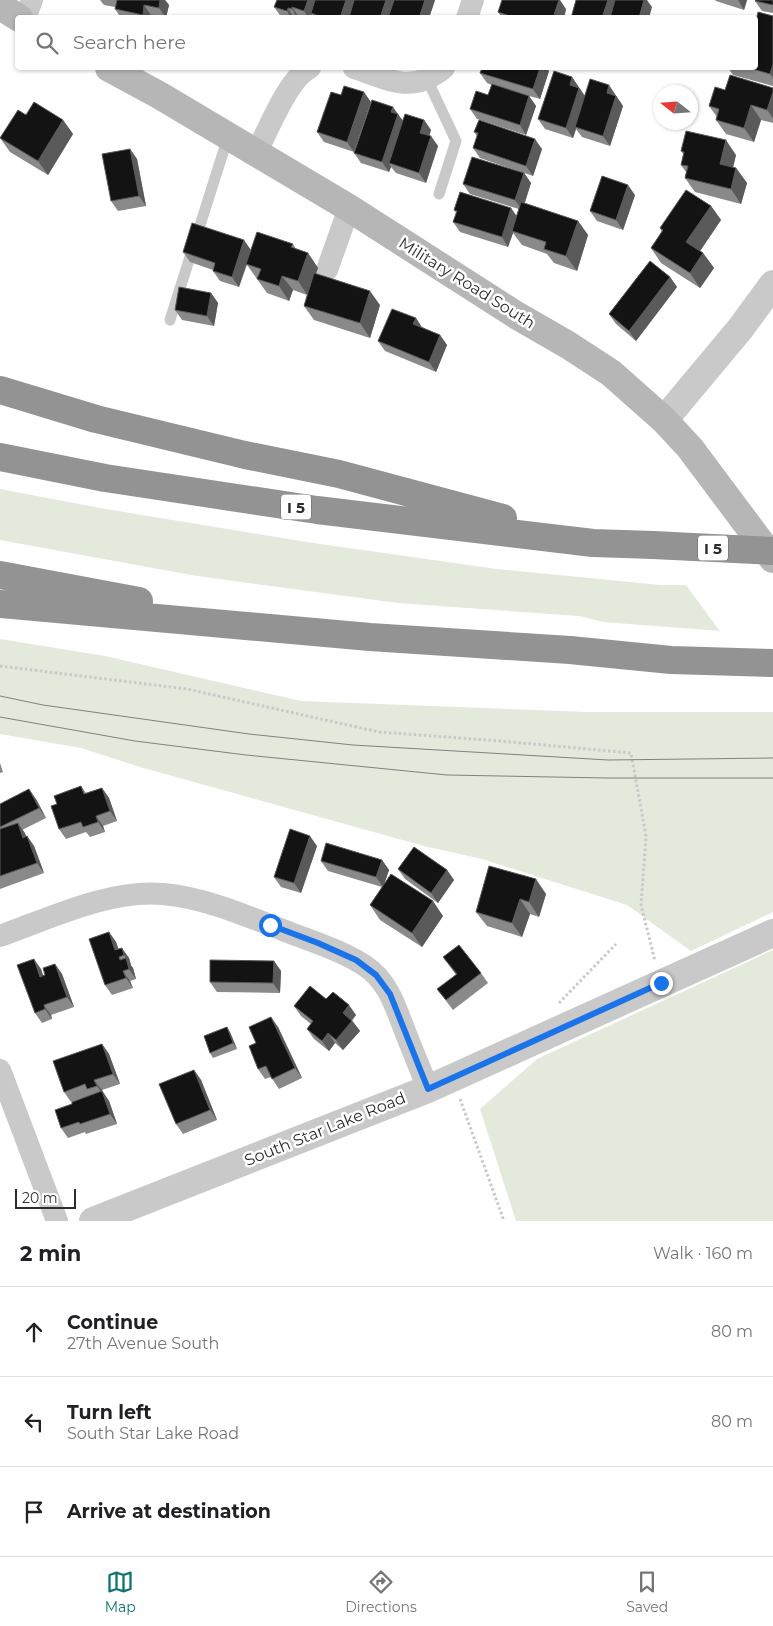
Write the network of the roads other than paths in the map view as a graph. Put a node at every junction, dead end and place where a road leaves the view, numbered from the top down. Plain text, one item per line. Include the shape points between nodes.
1 (32, 0) edge
2 (473, 0) edge
3 (0, 6) edge
4 (15, 15) edge
5 (26, 15) edge
6 (469, 15) edge
7 (113, 70) edge
8 (305, 70) edge
9 (360, 70) edge
10 (436, 73) edge
11 (228, 137) junction
12 (256, 153) junction
13 (440, 194) dead end
14 (349, 208) junction
15 (327, 270) dead end
16 (773, 284) edge
17 (170, 320) dead end
18 (0, 390) edge
19 (664, 420) junction
20 (0, 457) edge
21 (593, 543) junction
22 (773, 551) edge
23 (773, 559) edge
24 (0, 576) edge
25 (0, 604) edge
26 (285, 628) junction
27 (773, 663) edge
28 (773, 933) edge
29 (0, 936) edge
30 (0, 1070) edge
31 (440, 1083) junction
32 (57, 1221) edge
33 (93, 1221) edge

1 - 5 street
2 - 6 street
3 - 4 main road
7 - 11 main road, Military Road South
8 - 12 street via 291,84
9 - 10 street via 404,84 421,81
10 - 13 lane via 456,141
11 - 12 main road, Military Road South
11 - 17 lane
12 - 14 main road, Military Road South
14 - 15 street
14 - 19 main road, Military Road South via 611,373
16 - 19 street
18 - 21 highway via 96,419 339,474
19 - 23 main road, Military Road South via 690,448
20 - 21 highway, I 5 via 105,478 317,510
21 - 22 highway, I 5, bridge
24 - 26 highway
25 - 26 highway
26 - 27 highway via 671,660
28 - 31 street, South Star Lake Road
29 - 31 street via 88,905 142,893 185,897 224,908 318,943 356,960 376,975
30 - 32 street
31 - 33 street, South Star Lake Road

